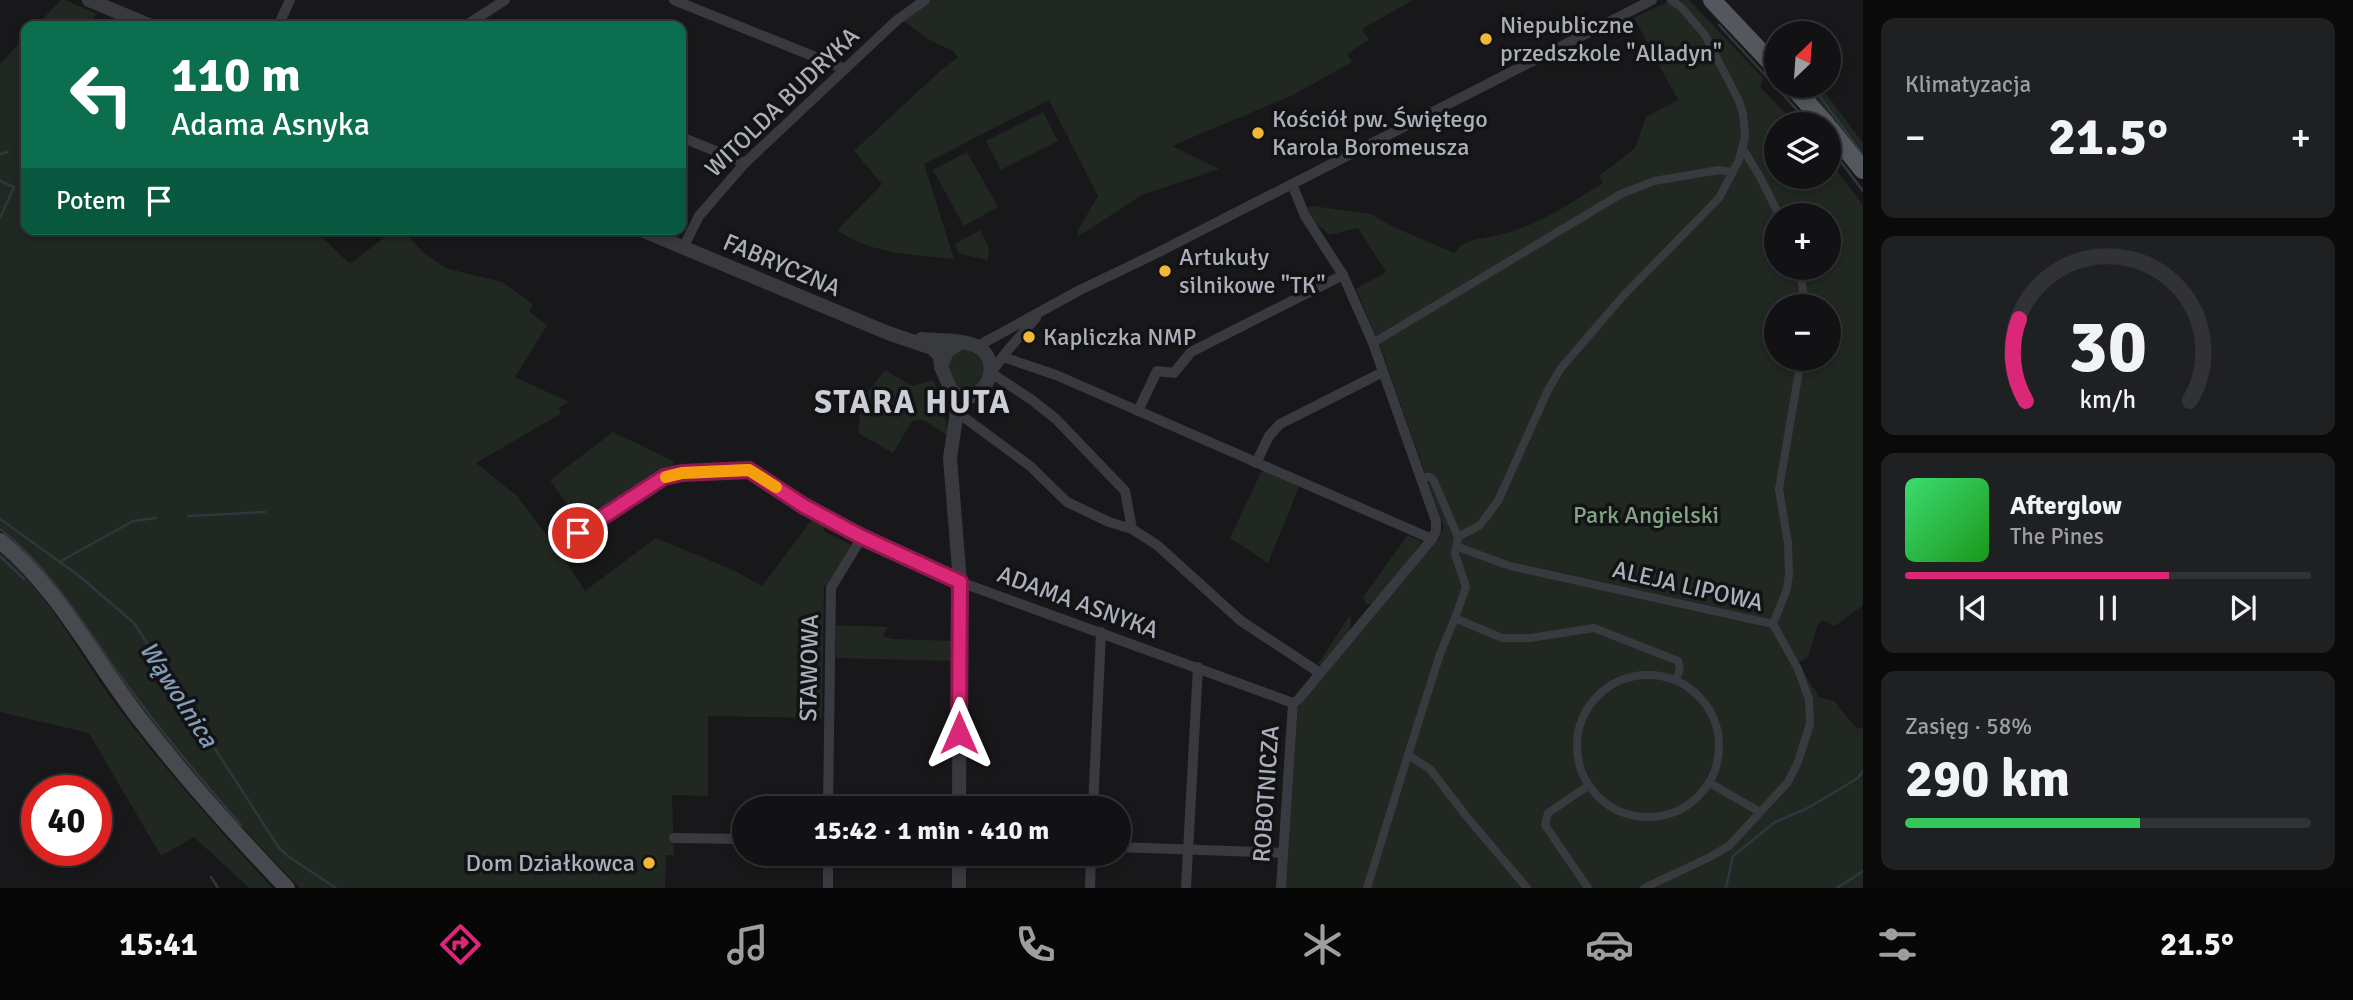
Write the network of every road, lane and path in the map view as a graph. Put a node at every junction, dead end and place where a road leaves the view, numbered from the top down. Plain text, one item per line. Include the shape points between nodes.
1 (89, 0) edge
2 (290, 0) edge
3 (505, 0) edge
4 (674, 0) edge
5 (925, 0) edge
6 (1652, 0) edge
7 (1671, 0) edge
8 (1712, 0) edge
9 (139, 21) edge
10 (280, 21) edge
11 (473, 21) edge
12 (1764, 55) edge
13 (845, 69) junction
14 (1802, 98) edge
15 (1815, 112) edge
16 (686, 139) edge
17 (1841, 143) edge
18 (1743, 149) junction
19 (745, 163) junction
20 (1863, 170) edge
21 (1732, 172) junction
22 (1292, 184) junction
23 (1772, 203) edge
24 (653, 235) edge
25 (683, 248) junction
26 (1343, 275) junction
27 (1043, 310) junction
28 (909, 340) junction
29 (960, 343) junction
30 (1373, 343) junction
31 (976, 347) junction
32 (1003, 356) junction
33 (941, 367) junction
34 (1799, 371) edge
35 (1383, 372) junction
36 (991, 373) junction
37 (950, 389) junction
38 (980, 392) junction
39 (1138, 411) junction
40 (961, 415) junction
41 (681, 460) dead end
42 (1256, 463) junction
43 (682, 473) junction
44 (1420, 477) junction
45 (1132, 529) junction
46 (862, 537) junction
47 (1458, 537) junction
48 (1432, 539) junction
49 (0, 541) edge
50 (1458, 547) junction
51 (556, 548) dead end
52 (960, 582) junction
53 (1455, 618) junction
54 (1773, 624) junction
55 (1101, 632) junction
56 (1198, 667) junction
57 (1321, 673) junction
58 (1676, 680) junction
59 (1293, 703) junction
60 (1408, 755) junction
61 (1710, 783) junction
62 (1588, 786) junction
63 (828, 796) edge
64 (959, 796) edge
65 (1094, 796) edge
66 (1759, 812) junction
67 (674, 838) dead end
68 (732, 839) edge
69 (1131, 848) edge
70 (1188, 850) junction
71 (1283, 853) junction
72 (828, 866) edge
73 (959, 866) edge
74 (1091, 866) edge
75 (287, 888) edge
76 (828, 888) edge
77 (959, 888) edge
78 (1090, 888) edge
79 (1186, 888) edge
80 (1281, 888) edge
81 (1367, 888) edge
82 (1527, 888) edge
83 (1588, 888) edge
84 (1644, 888) edge

1 - 9 street
2 - 10 street
3 - 11 street
4 - 13 street
5 - 13 street, WITOLDA BUDRYKA
6 - 22 street
7 - 18 street via 1705,35 1739,101
8 - 12 main road
13 - 19 street, WITOLDA BUDRYKA
14 - 15 main road
16 - 19 street
17 - 20 main road
18 - 21 street
18 - 23 street
19 - 25 street, WITOLDA BUDRYKA via 699,216
21 - 30 street via 1654,181 1621,194
21 - 47 street via 1718,198 1561,368 1504,489 1480,525
22 - 26 street via 1305,216
22 - 27 street
24 - 25 street, FABRYCZNA
25 - 28 street, FABRYCZNA
26 - 30 street
26 - 39 street via 1191,352 1174,373 1157,372
27 - 31 street
27 - 32 street
28 - 29 street, FABRYCZNA
28 - 33 street, FABRYCZNA via 936,350
29 - 31 street
29 - 33 street via 947,351
30 - 35 street
31 - 36 street via 987,355
32 - 36 street
32 - 39 street
33 - 37 street
34 - 54 street via 1779,489 1789,574
35 - 42 street via 1280,424
35 - 44 street
36 - 38 street
36 - 45 street via 1056,419 1125,491
37 - 38 street via 964,398
37 - 40 street
38 - 40 street
39 - 42 street
40 - 45 street via 1030,466 1067,502
40 - 52 street via 950,458
41 - 43 street
42 - 48 street
43 - 46 street, ADAMA ASNYKA via 755,472 798,503
43 - 51 street, ADAMA ASNYKA via 664,477
44 - 47 street via 1433,479
44 - 48 street via 1436,521
45 - 57 street via 1157,545 1241,621
46 - 52 street, ADAMA ASNYKA
46 - 63 street, STAWOWA via 831,588
47 - 50 street
48 - 57 street
49 - 75 main road via 50,594 138,718 185,775
50 - 53 street via 1455,554 1466,587
50 - 54 street, ALEJA LIPOWA via 1510,566
52 - 55 street, ADAMA ASNYKA
52 - 64 street
53 - 58 street via 1502,639 1594,628 1678,661
53 - 60 street
54 - 66 street, ALEJA LIPOWA via 1807,688 1811,710 1807,738 1791,777
55 - 56 street, ADAMA ASNYKA
55 - 65 street
56 - 59 street, ADAMA ASNYKA
56 - 70 street
57 - 59 street
58 - 61 street via 1698,695 1714,719 1718,748
58 - 62 street via 1639,675 1617,681 1597,695 1583,715 1577,737 1579,764
59 - 71 street, ROBOTNICZA
60 - 81 street
60 - 82 street via 1430,769
61 - 62 street via 1686,806 1651,817 1616,810
61 - 66 street
62 - 83 street via 1548,813 1545,825
66 - 84 street, ALEJA LIPOWA via 1720,852
67 - 68 street
69 - 70 street
70 - 71 street
70 - 79 street
71 - 80 street, ROBOTNICZA
72 - 76 street
73 - 77 street
74 - 78 street

